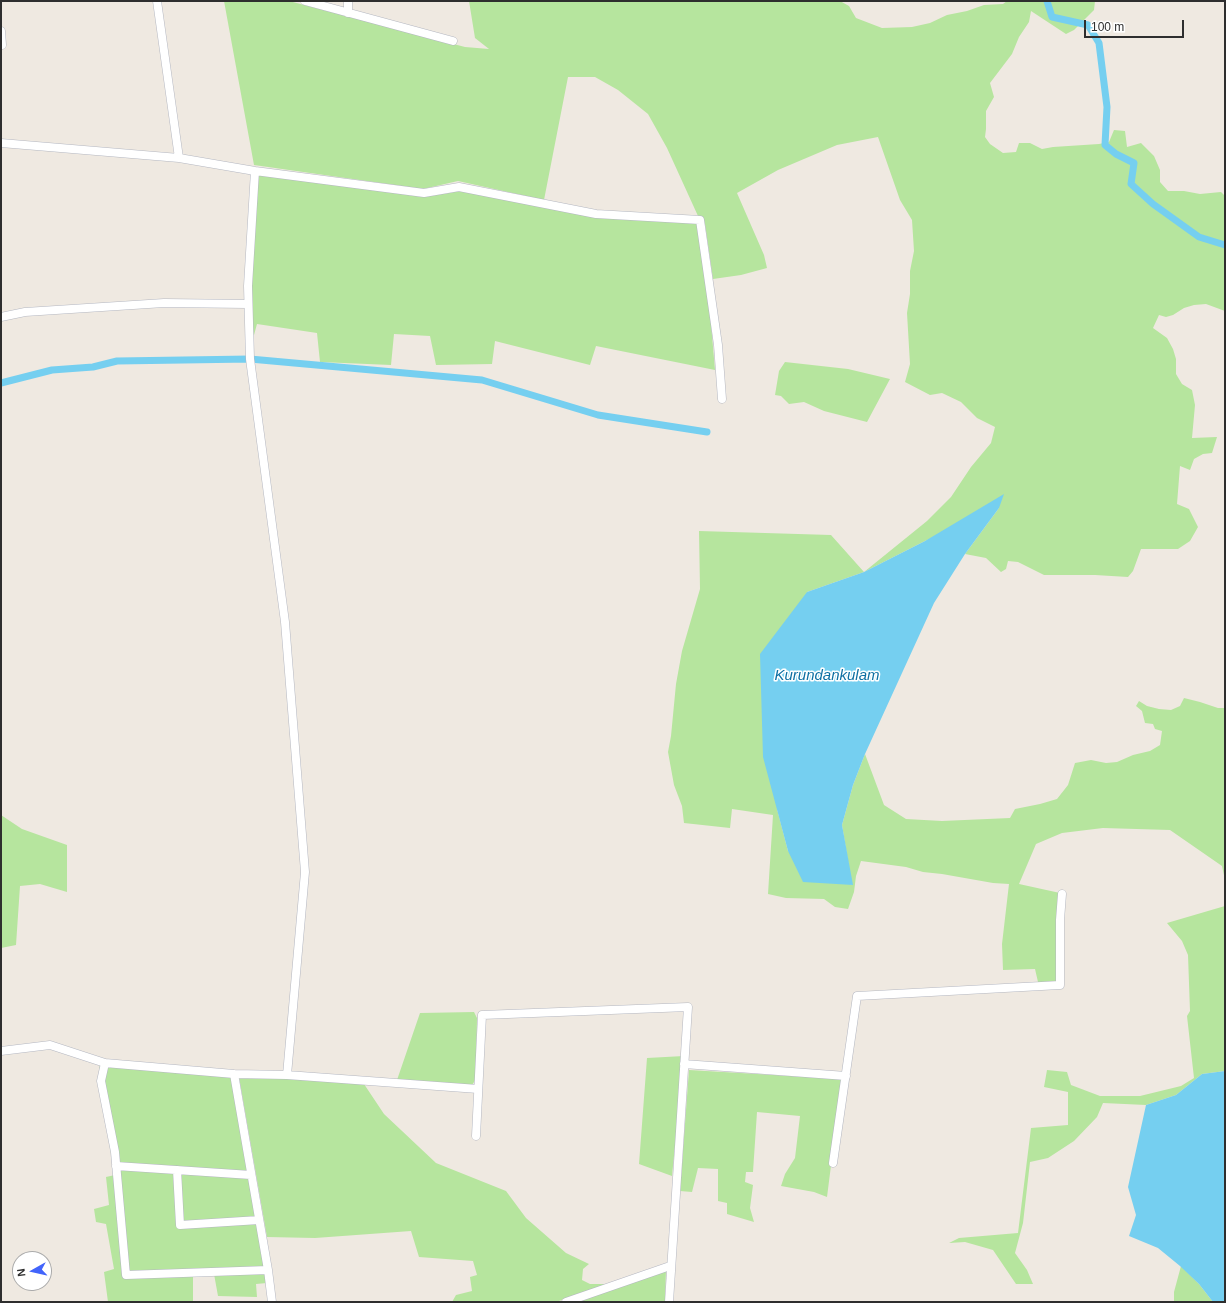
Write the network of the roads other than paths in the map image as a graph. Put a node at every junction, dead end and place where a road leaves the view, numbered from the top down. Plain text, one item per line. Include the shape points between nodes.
1 (157, 1) edge
2 (305, 1) edge
3 (348, 1) edge
4 (348, 13) junction
5 (1, 30) edge
6 (453, 41) dead end
7 (2, 45) dead end
8 (1, 143) edge
9 (179, 158) junction
10 (255, 172) junction
11 (248, 304) junction
12 (1, 317) edge
13 (722, 399) dead end
14 (1062, 894) dead end
15 (1, 1052) edge
16 (105, 1063) junction
17 (684, 1064) junction
18 (234, 1074) junction
19 (287, 1075) junction
20 (846, 1076) junction
21 (478, 1090) junction
22 (476, 1136) dead end
23 (833, 1163) dead end
24 (116, 1166) junction
25 (177, 1170) junction
26 (252, 1175) junction
27 (259, 1220) junction
28 (670, 1266) junction
29 (268, 1270) junction
30 (272, 1302) edge
31 (566, 1302) edge
32 (669, 1302) edge

1 - 9 street
2 - 4 street
3 - 4 street
4 - 6 street
5 - 7 street
8 - 9 street
9 - 10 street
10 - 11 street
10 - 13 street via 424,194 459,187 596,214 700,220 718,345
11 - 12 street via 164,303 26,312
11 - 19 street via 250,359 285,622 305,872
14 - 20 street via 1060,985 857,996
15 - 16 street via 50,1045
16 - 18 street
16 - 24 street via 101,1081
17 - 20 street
17 - 21 street via 688,1007 482,1015
17 - 28 street
18 - 19 street
18 - 26 street
19 - 21 street
20 - 23 street
21 - 22 street
24 - 25 street
24 - 29 street via 126,1275
25 - 26 street
25 - 27 street via 180,1224
26 - 27 street
27 - 29 street
28 - 31 street
28 - 32 street
29 - 30 street

